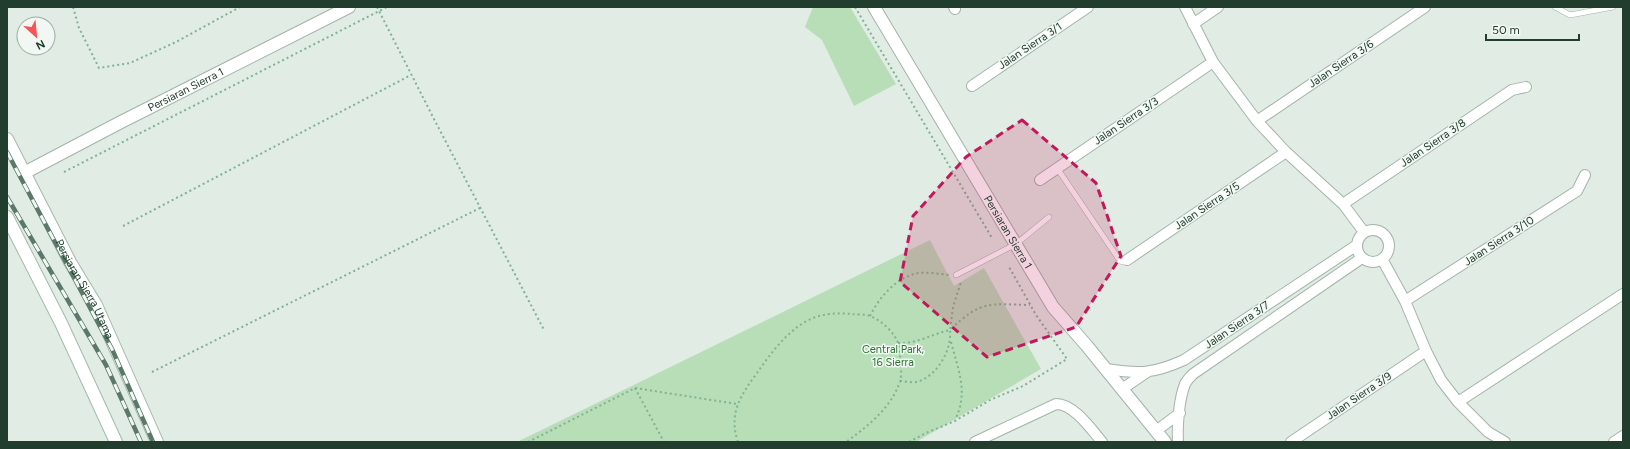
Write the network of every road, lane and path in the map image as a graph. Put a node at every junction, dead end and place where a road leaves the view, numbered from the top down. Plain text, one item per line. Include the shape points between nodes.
1 (73, 7) edge
2 (240, 7) edge
3 (349, 7) edge
4 (377, 7) edge
5 (387, 7) edge
6 (855, 7) edge
7 (874, 7) edge
8 (1088, 7) edge
9 (1185, 7) edge
10 (1218, 7) edge
11 (1425, 7) edge
12 (1555, 7) edge
13 (1613, 7) edge
14 (379, 11) junction
15 (1193, 24) junction
16 (1213, 62) junction
17 (411, 75) junction
18 (972, 86) dead end
19 (1526, 87) dead end
20 (1257, 121) junction
21 (7, 139) edge
22 (1286, 152) junction
23 (1057, 168) junction
24 (64, 172) dead end
25 (24, 173) junction
26 (1585, 175) dead end
27 (1040, 180) dead end
28 (1343, 204) junction
29 (480, 208) junction
30 (7, 217) edge
31 (1049, 217) dead end
32 (123, 226) dead end
33 (1364, 232) junction
34 (992, 238) dead end
35 (1016, 244) junction
36 (1357, 244) junction
37 (1362, 258) junction
38 (1382, 259) junction
39 (1127, 260) joint
40 (1008, 265) dead end
41 (956, 275) junction
42 (1298, 284) junction
43 (1623, 294) edge
44 (1306, 296) junction
45 (1405, 301) junction
46 (1030, 305) junction
47 (870, 316) junction
48 (1238, 324) junction
49 (544, 330) dead end
50 (950, 330) junction
51 (1247, 337) junction
52 (951, 341) junction
53 (898, 343) junction
54 (1426, 351) junction
55 (1184, 360) junction
56 (1106, 369) junction
57 (152, 372) dead end
58 (1146, 372) junction
59 (1193, 374) junction
60 (900, 381) junction
61 (635, 388) junction
62 (1122, 389) junction
63 (1458, 402) junction
64 (737, 404) junction
65 (1180, 413) junction
66 (955, 421) junction
67 (1156, 431) junction
68 (1623, 436) edge
69 (116, 442) edge
70 (157, 442) edge
71 (529, 442) edge
72 (664, 442) edge
73 (738, 442) edge
74 (846, 442) edge
75 (910, 442) edge
76 (974, 442) edge
77 (1102, 442) edge
78 (1165, 442) edge
79 (1178, 442) edge
80 (1291, 442) edge
81 (1502, 442) edge
82 (1614, 442) edge

1 - 2 path via 79,28 99,68 130,63 176,42
3 - 25 street, Persiaran Sierra 1
4 - 14 path
5 - 14 path
6 - 34 path
7 - 35 street, Persiaran Sierra 1
8 - 18 street, Jalan Sierra 3/1
9 - 15 street
10 - 15 street
11 - 20 street, Jalan Sierra 3/6
12 - 13 lane via 1570,15
14 - 17 path
14 - 24 path
15 - 16 street
16 - 20 street
16 - 23 street, Jalan Sierra 3/3
17 - 29 path
17 - 32 path
19 - 28 street, Jalan Sierra 3/8 via 1512,90
20 - 22 street
21 - 25 street, Persiaran Sierra Utama
22 - 28 street
22 - 39 street, Jalan Sierra 3/5
23 - 27 street, Jalan Sierra 3/3
23 - 39 lane via 1120,261
25 - 70 street, Persiaran Sierra Utama via 96,306
26 - 45 street, Jalan Sierra 3/10 via 1577,191
28 - 33 street
29 - 49 path
29 - 57 path
30 - 69 street via 61,323
31 - 35 lane
33 - 36 street
33 - 38 street via 1375,230 1384,235 1389,245
35 - 41 lane
35 - 56 street, Persiaran Sierra 1 via 1053,307
36 - 37 street
36 - 42 street, Jalan Sierra 3/7
37 - 38 street via 1372,262
37 - 44 street, Jalan Sierra 3/7
38 - 45 street
40 - 46 path
41 - 47 path via 915,273 887,291
41 - 50 path via 962,285 953,308
42 - 44 street
42 - 48 street, Jalan Sierra 3/7
43 - 63 street
44 - 51 street, Jalan Sierra 3/7
45 - 54 street
46 - 50 path via 982,306 967,314
46 - 66 path via 1067,359 1023,386 990,400
47 - 53 path via 888,328
47 - 64 path via 837,313 813,318 796,328 774,350
48 - 51 street
48 - 55 street, Jalan Sierra 3/7
50 - 52 path
50 - 53 path via 920,341
51 - 59 street, Jalan Sierra 3/7
52 - 60 path via 943,362 928,375 914,382
52 - 66 path via 962,383 962,408
53 - 60 path
54 - 63 street via 1441,380
54 - 80 street, Jalan Sierra 3/9
55 - 58 street, Jalan Sierra 3/7 via 1172,366
55 - 59 street
56 - 58 street, Jalan Sierra 3/7
56 - 62 street, Persiaran Sierra 1
58 - 62 street
59 - 65 street, Jalan Sierra 3/7 via 1186,383
60 - 74 path via 892,399 876,418
61 - 64 path
61 - 71 path
61 - 72 path
62 - 67 street, Persiaran Sierra 1
63 - 81 street via 1488,432
64 - 73 path via 734,419
65 - 67 street
65 - 79 street, Jalan Sierra 3/7
66 - 75 path
67 - 78 street, Persiaran Sierra 1
68 - 82 street
76 - 77 street via 1056,404 1070,408

